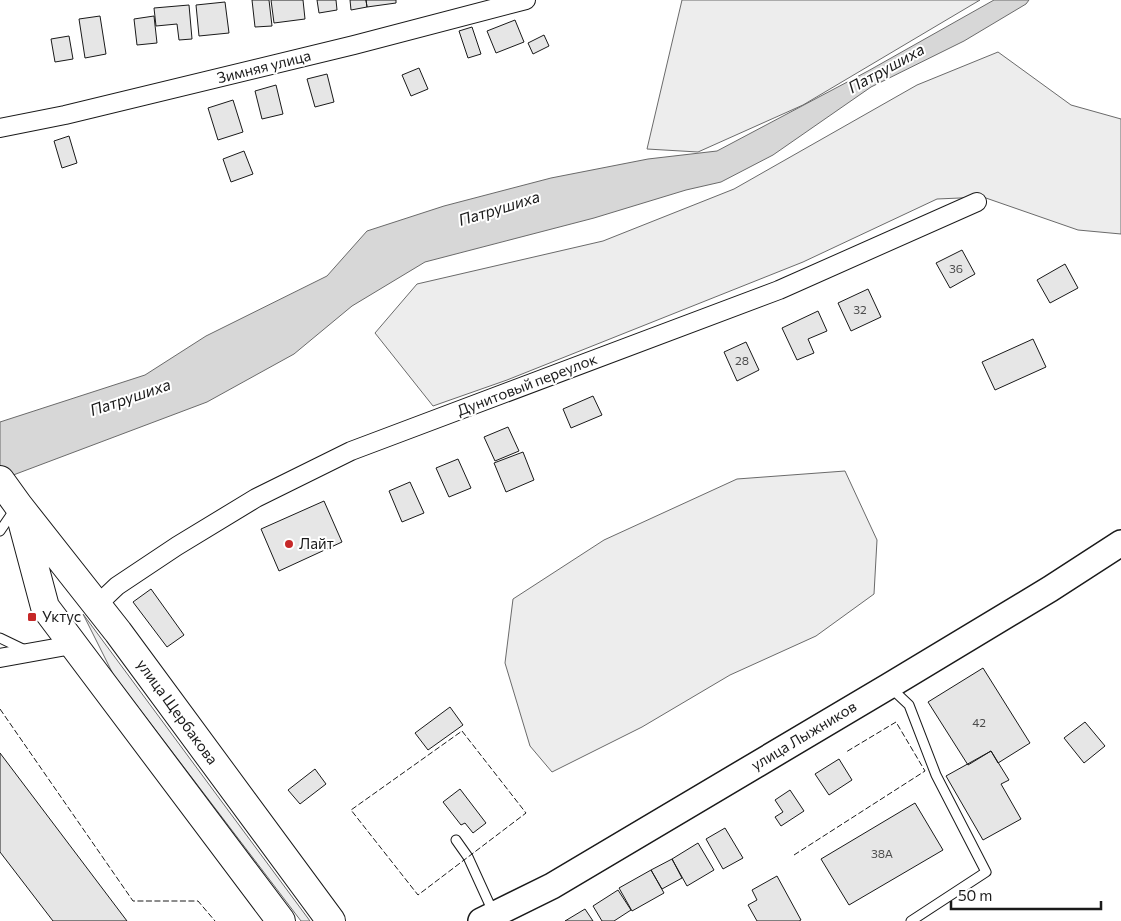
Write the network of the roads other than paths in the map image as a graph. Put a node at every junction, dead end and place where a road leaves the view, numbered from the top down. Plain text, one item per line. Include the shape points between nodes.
1 (526, 0) edge
2 (0, 128) edge
3 (978, 202) dead end
4 (8, 491) edge
5 (0, 531) edge
6 (1121, 542) edge
7 (97, 604) junction
8 (0, 638) edge
9 (72, 645) junction
10 (30, 652) junction
11 (0, 658) edge
12 (889, 686) junction
13 (456, 840) dead end
14 (488, 918) edge
15 (281, 921) edge
16 (332, 921) edge
17 (911, 921) edge

1 - 2 street, Зимняя улица via 65,115
3 - 7 street, Дунитовый переулок via 779,290 351,451 256,498 169,551 117,586
4 - 5 lane
4 - 7 main road, улица Щербакова
4 - 9 main road via 45,607
6 - 12 main road, улица Лыжников
7 - 16 main road, улица Щербакова
8 - 10 lane
9 - 10 street
9 - 15 main road
10 - 11 street
12 - 14 main road, улица Лыжников via 552,886
12 - 17 lane via 909,705 936,775 986,872
13 - 14 lane via 468,857

